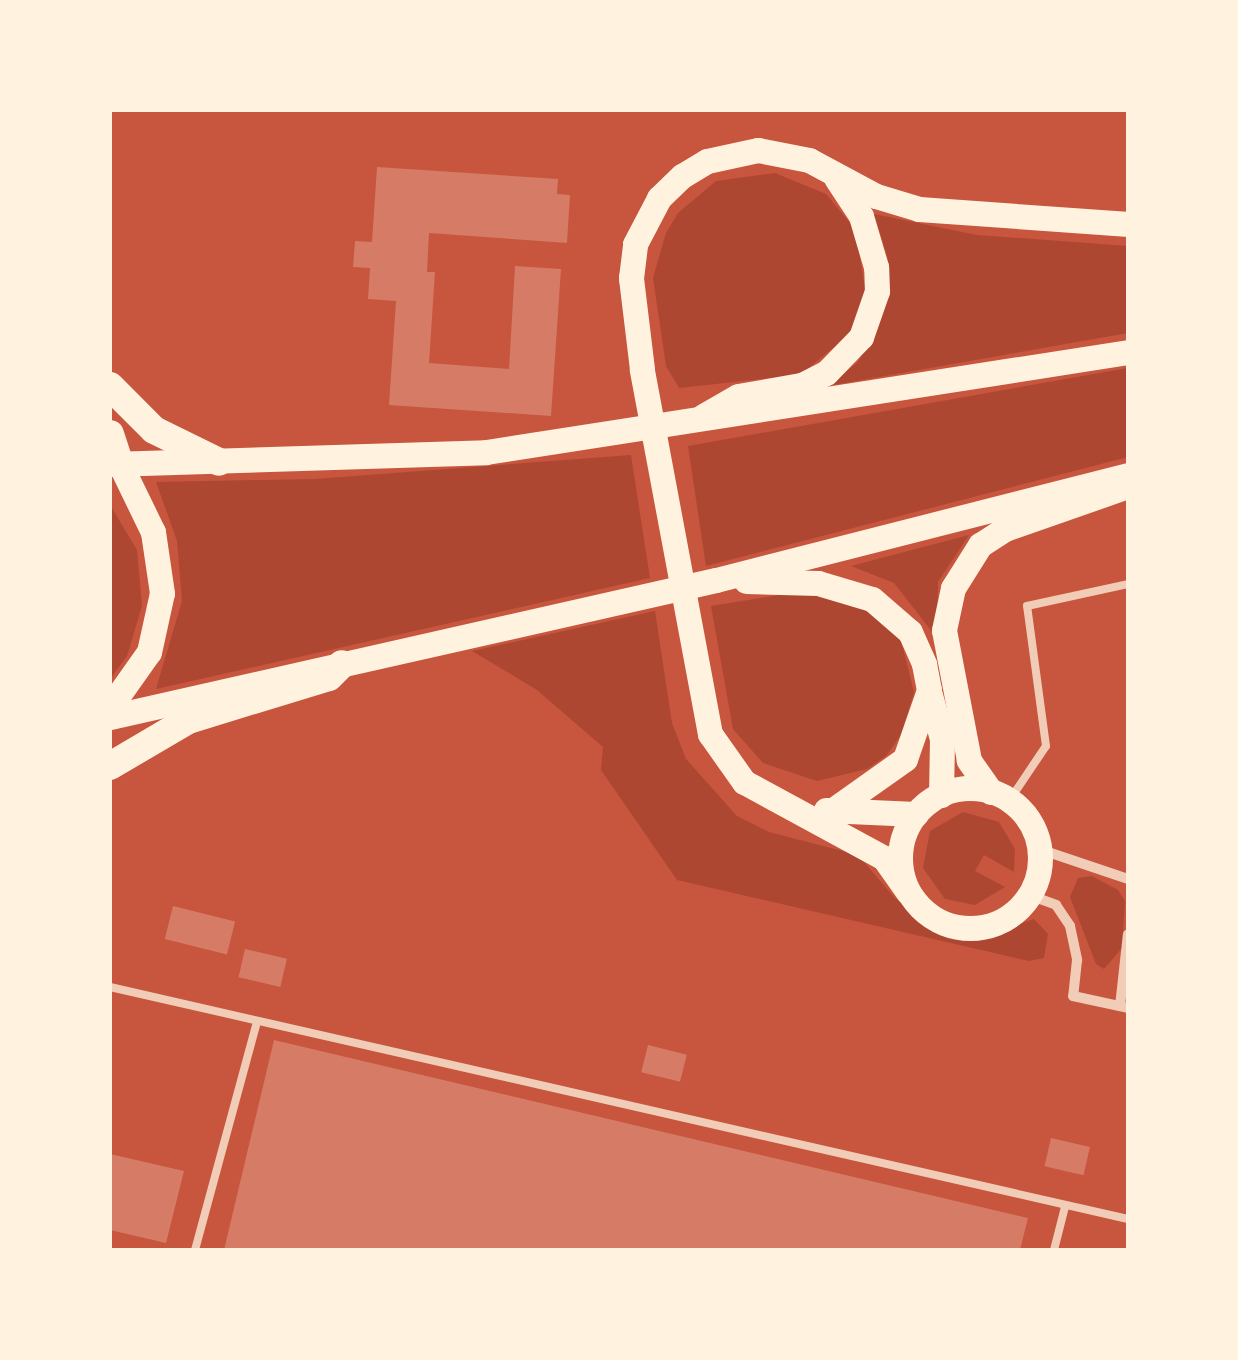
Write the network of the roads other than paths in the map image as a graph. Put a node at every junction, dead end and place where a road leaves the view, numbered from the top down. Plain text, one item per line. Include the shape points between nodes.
1 (836, 178) junction
2 (1128, 224) edge
3 (1128, 352) edge
4 (110, 386) edge
5 (685, 426) junction
6 (110, 434) edge
7 (219, 462) junction
8 (115, 464) edge
9 (1128, 475) edge
10 (1128, 486) edge
11 (712, 581) junction
12 (1128, 584) edge
13 (342, 664) junction
14 (928, 690) junction
15 (110, 707) edge
16 (110, 717) edge
17 (110, 766) edge
18 (941, 795) junction
19 (1000, 796) junction
20 (798, 810) junction
21 (834, 810) junction
22 (916, 814) junction
23 (1039, 850) junction
24 (1128, 878) edge
25 (908, 892) junction
26 (1028, 896) junction
27 (1128, 934) edge
28 (110, 987) edge
29 (1124, 1007) edge
30 (256, 1024) junction
31 (1065, 1207) junction
32 (1128, 1220) edge
33 (195, 1250) edge
34 (1054, 1250) edge

1 - 2 main road via 919,209
1 - 5 main road via 861,216 876,267 878,291 860,337 826,374 738,396
1 - 20 main road via 784,152 706,162 682,176 652,209 635,244 631,278 700,705 723,758 744,782
3 - 5 main road
4 - 7 highway via 154,430
5 - 7 main road via 486,452
6 - 8 highway
7 - 8 main road
8 - 15 main road via 153,532 162,593 149,652
9 - 11 main road
10 - 19 main road via 1005,529 980,545 952,588 944,630 969,760
11 - 13 main road
11 - 14 main road via 818,584 872,599 910,632
12 - 19 lane via 1027,606 1046,746
13 - 16 main road
13 - 17 highway via 329,677 188,720
14 - 18 main road via 942,739
14 - 21 main road via 905,760
18 - 19 main road
18 - 22 main road
19 - 23 main road via 1028,820
20 - 21 main road
20 - 25 main road via 884,858
21 - 22 main road
22 - 25 main road via 900,849
23 - 24 street
23 - 26 main road
25 - 26 main road via 936,920 966,928 1003,919
26 - 29 street via 1056,905 1070,926 1077,960 1073,996
27 - 29 street
28 - 30 lane
30 - 31 lane
30 - 33 lane
31 - 32 lane
31 - 34 lane

